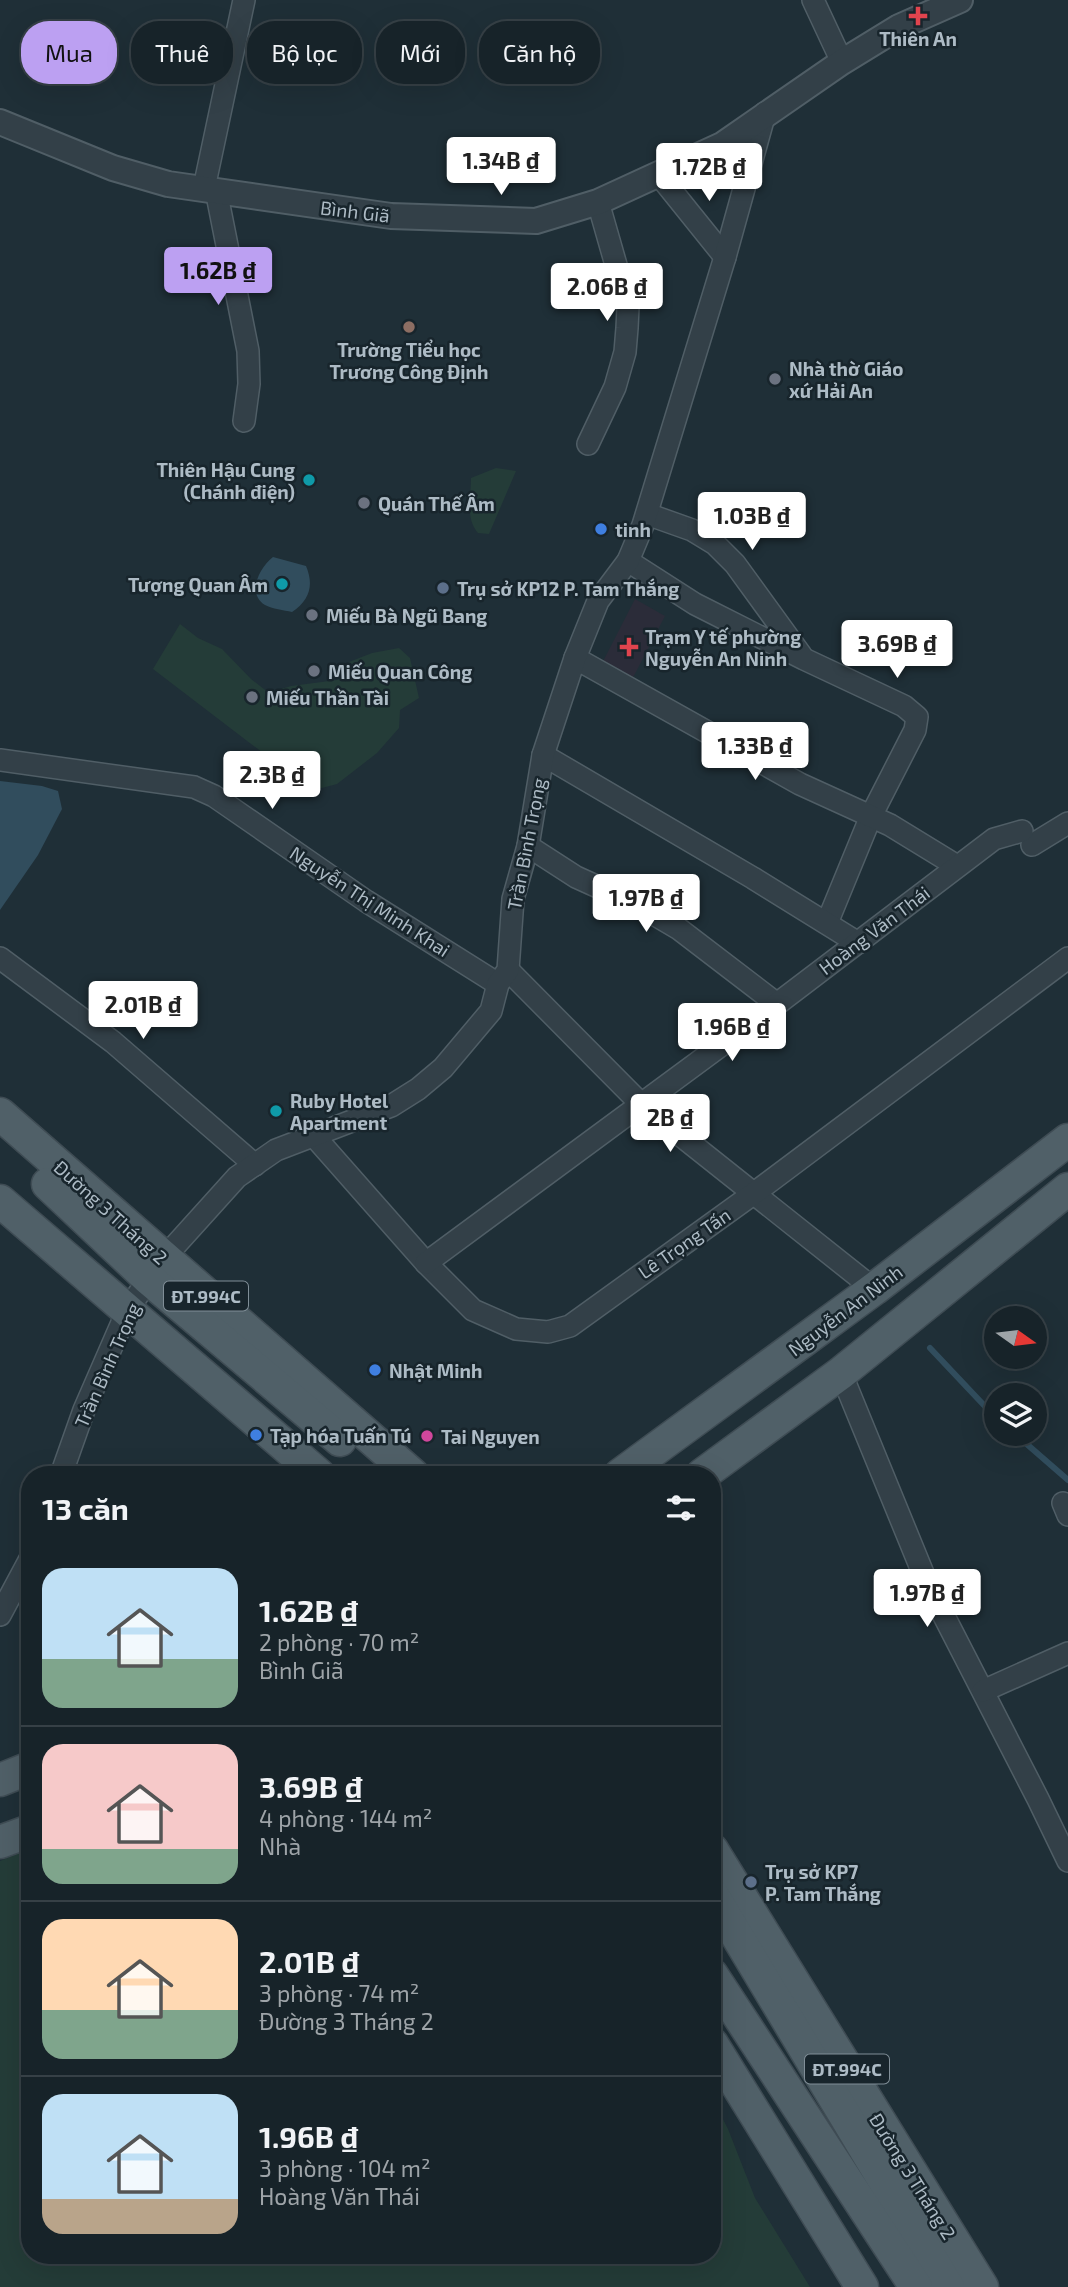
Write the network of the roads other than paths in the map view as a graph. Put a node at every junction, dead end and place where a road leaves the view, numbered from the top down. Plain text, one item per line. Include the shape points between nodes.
1 (244, 0) edge
2 (813, 0) edge
3 (960, 0) edge
4 (842, 62) junction
5 (765, 113) junction
6 (0, 122) edge
7 (659, 175) junction
8 (210, 189) junction
9 (598, 202) junction
10 (725, 257) junction
11 (244, 421) dead end
12 (588, 444) dead end
13 (647, 514) junction
14 (628, 561) junction
15 (575, 658) junction
16 (804, 659) junction
17 (542, 755) junction
18 (0, 760) edge
19 (871, 816) junction
20 (1068, 823) edge
21 (528, 846) junction
22 (957, 866) junction
23 (827, 923) junction
24 (858, 943) junction
25 (0, 958) edge
26 (1068, 958) edge
27 (503, 977) junction
28 (777, 1004) junction
29 (640, 1103) junction
30 (0, 1114) edge
31 (314, 1136) junction
32 (1068, 1140) edge
33 (0, 1141) edge
34 (254, 1164) junction
35 (1068, 1189) edge
36 (753, 1194) junction
37 (0, 1201) edge
38 (0, 1224) edge
39 (426, 1263) junction
40 (156, 1269) junction
41 (874, 1289) junction
42 (124, 1317) junction
43 (841, 1373) junction
44 (64, 1466) edge
45 (285, 1466) edge
46 (308, 1466) edge
47 (372, 1466) edge
48 (402, 1466) edge
49 (632, 1466) edge
50 (714, 1466) edge
51 (21, 1576) edge
52 (0, 1615) edge
53 (1068, 1653) edge
54 (983, 1691) junction
55 (21, 1772) edge
56 (0, 1780) edge
57 (21, 1834) edge
58 (0, 1842) edge
59 (1068, 1861) edge
60 (721, 1865) edge
61 (721, 1909) edge
62 (721, 1989) edge
63 (721, 2059) edge
64 (862, 2287) edge
65 (916, 2287) edge
66 (948, 2287) edge
67 (982, 2287) edge

1 - 8 street
2 - 4 street
3 - 4 street, Bình Giã via 899,27
4 - 5 street, Bình Giã
5 - 7 street, Bình Giã via 722,145
5 - 10 street, Trần Bình Trọng
6 - 8 street, Bình Giã via 113,168 168,184
7 - 9 street, Bình Giã
7 - 10 street
8 - 9 street, Bình Giã via 391,216 536,221
8 - 11 street via 248,351
9 - 12 street via 628,307 625,352 615,387
10 - 13 street, Trần Bình Trọng
13 - 14 street, Trần Bình Trọng
13 - 16 street via 692,530 715,544 735,564
14 - 15 street, Trần Bình Trọng via 598,601
14 - 16 street via 695,604
15 - 17 street, Trần Bình Trọng
15 - 19 street via 800,784
16 - 19 street via 904,706 917,717 915,730
17 - 21 street, Trần Bình Trọng
17 - 23 street
18 - 27 street, Nguyễn Thị Minh Khai via 194,787 214,796 366,901
19 - 22 street
19 - 23 street
20 - 22 street, Hoàng Văn Thái via 1027,838 994,839
21 - 27 street, Trần Bình Trọng via 513,899
21 - 28 street via 576,877 679,929
22 - 24 street, Hoàng Văn Thái
23 - 24 street
24 - 28 street, Hoàng Văn Thái
25 - 34 street via 113,1042
26 - 36 street, Lê Trọng Tấn
27 - 29 street, Nguyễn Thị Minh Khai
27 - 31 street, Trần Bình Trọng via 491,1011 443,1068 391,1106
28 - 29 street, Hoàng Văn Thái
29 - 36 street, Nguyễn Thị Minh Khai
29 - 39 street, Hoàng Văn Thái
30 - 40 main road, Đường 3 Tháng 2 / ĐT.994C
31 - 34 street, Trần Bình Trọng
31 - 39 street, Lê Trọng Tấn
32 - 41 main road, Nguyễn An Ninh
33 - 40 main road, Đường 3 Tháng 2 / ĐT.994C
34 - 40 street, Trần Bình Trọng via 237,1177
35 - 43 main road
36 - 39 street, Lê Trọng Tấn via 570,1326 548,1332 516,1329 473,1310
36 - 41 street, Nguyễn Thị Minh Khai
37 - 42 main road, ĐT.994C
38 - 42 main road, ĐT.994C
40 - 42 street, Trần Bình Trọng
40 - 47 main road, Đường 3 Tháng 2 / ĐT.994C
40 - 48 main road, Đường 3 Tháng 2 / ĐT.994C
41 - 49 main road, Nguyễn An Ninh
42 - 44 street, Trần Bình Trọng
42 - 45 main road, ĐT.994C
42 - 46 main road, ĐT.994C
43 - 50 main road
43 - 54 street via 927,1583
51 - 52 street
53 - 54 street
54 - 59 street
55 - 56 main road
57 - 58 main road
60 - 67 main road, Đường 3 Tháng 2 / ĐT.994C
61 - 66 main road, Đường 3 Tháng 2 / ĐT.994C
62 - 65 main road, ĐT.994C
63 - 64 main road

